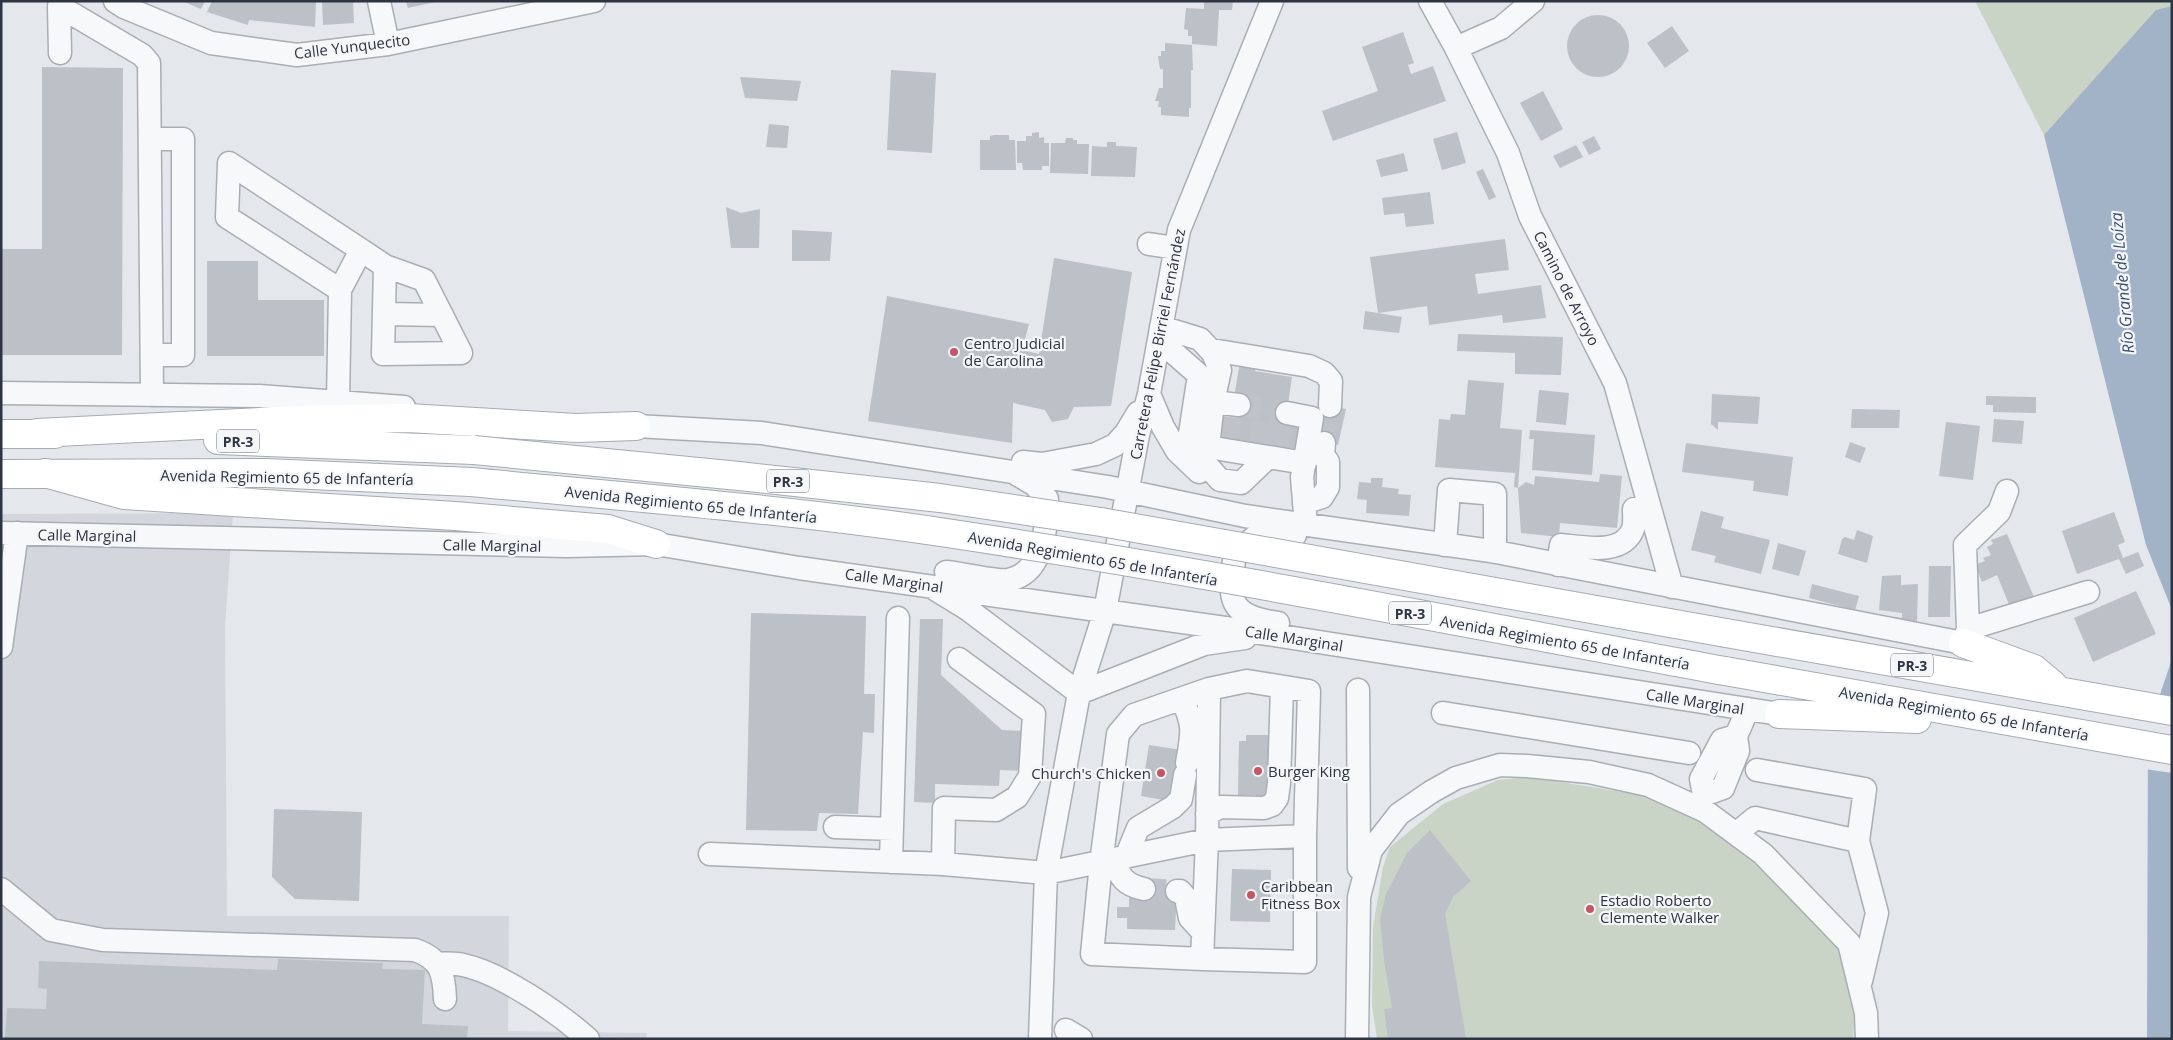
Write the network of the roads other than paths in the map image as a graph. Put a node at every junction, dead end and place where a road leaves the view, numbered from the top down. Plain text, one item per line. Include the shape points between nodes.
1 (116, 1) edge
2 (379, 1) edge
3 (594, 1) edge
4 (1272, 1) edge
5 (1430, 1) edge
6 (1533, 1) edge
7 (546, 6) edge
8 (388, 44) junction
9 (1456, 48) junction
10 (60, 53) dead end
11 (150, 139) junction
12 (1149, 244) dead end
13 (1176, 248) junction
14 (361, 250) junction
15 (385, 266) junction
16 (340, 290) junction
17 (385, 314) junction
18 (442, 315) junction
19 (1160, 334) junction
20 (1212, 350) junction
21 (152, 355) junction
22 (1, 393) edge
23 (1149, 394) junction
24 (152, 396) junction
25 (338, 402) junction
26 (1330, 406) tunnel mouth
27 (1287, 413) tunnel mouth
28 (636, 426) junction
29 (37, 433) junction
30 (1, 434) edge
31 (1246, 437) junction
32 (910, 456) junction
33 (1303, 470) junction
34 (45, 473) junction
35 (1015, 473) junction
36 (1, 474) edge
37 (2007, 491) dead end
38 (1128, 492) junction
39 (1304, 503) junction
40 (1649, 505) junction
41 (1245, 516) junction
42 (1306, 525) junction
43 (9, 533) edge
44 (1371, 535) junction
45 (656, 544) junction
46 (1445, 545) junction
47 (1496, 552) junction
48 (1558, 565) junction
49 (859, 576) junction
50 (929, 585) junction
51 (1672, 587) junction
52 (2088, 592) dead end
53 (1104, 611) junction
54 (898, 618) dead end
55 (1268, 634) junction
56 (1966, 636) junction
57 (1, 647) edge
58 (1404, 655) junction
59 (959, 659) dead end
60 (1282, 687) junction
61 (1209, 689) junction
62 (1358, 690) dead end
63 (2060, 691) junction
64 (1078, 693) junction
65 (1182, 699) junction
66 (1748, 709) junction
67 (2172, 711) edge
68 (1443, 713) dead end
69 (1779, 714) joint
70 (1971, 714) junction
71 (1624, 743) junction
72 (2172, 750) edge
73 (1689, 753) dead end
74 (1757, 770) dead end
75 (1619, 779) junction
76 (1700, 801) junction
77 (1208, 814) junction
78 (836, 827) dead end
79 (892, 829) junction
80 (1736, 834) junction
81 (1305, 836) junction
82 (1207, 840) junction
83 (1858, 841) junction
84 (710, 854) dead end
85 (1114, 860) junction
86 (891, 862) junction
87 (943, 864) junction
88 (1046, 873) junction
89 (1, 889) edge
90 (1144, 889) tunnel mouth
91 (1177, 891) dead end
92 (1360, 897) junction
93 (1203, 932) junction
94 (1202, 958) junction
95 (436, 963) junction
96 (1860, 986) junction
97 (445, 999) dead end
98 (1358, 1004) junction
99 (588, 1039) edge
100 (1040, 1039) edge
101 (1357, 1039) edge
102 (1370, 1039) edge
103 (1867, 1039) edge

1 - 8 street, Calle Yunquecito via 211,43 297,55
2 - 8 street
3 - 7 street, Calle Yunquecito
4 - 13 street, Carretera Felipe Birriel Fernández via 1179,230
5 - 9 street, Camino de Arroyo
6 - 9 street via 1501,28
7 - 8 street, Calle Yunquecito
9 - 40 street, Camino de Arroyo via 1508,153 1530,216 1615,383
10 - 11 street via 59,6 142,55 149,63
11 - 21 street
11 - 21 street via 183,139 183,355
12 - 13 street
13 - 19 street, Carretera Felipe Birriel Fernández
14 - 15 street
14 - 16 street
14 - 16 street via 229,163 227,217
15 - 17 street
15 - 18 street via 424,280
16 - 25 street
17 - 18 street
17 - 18 street via 383,354 461,353
19 - 20 street via 1200,339
19 - 23 street, Carretera Felipe Birriel Fernández
19 - 31 street via 1200,375 1189,440 1220,480 1240,483
20 - 26 street via 1309,366 1324,373 1331,381
20 - 31 street
21 - 24 street
22 - 24 street
23 - 32 street via 1126,433 1115,445 1096,454 1042,464 941,449
23 - 38 street, Carretera Felipe Birriel Fernández
23 - 41 street via 1177,451
24 - 25 street via 259,396
25 - 28 street
27 - 33 street via 1312,418
28 - 29 main road via 576,428 408,418
28 - 32 street via 762,433
29 - 30 main road, PR-3
29 - 63 main road, PR-3, bridge via 474,450 949,499 1111,524
31 - 33 street
32 - 35 street
33 - 39 street
33 - 39 street via 1326,452 1328,487 1322,497
34 - 36 main road, Avenida Regimiento 65 de Infantería / PR-3
34 - 45 main road via 124,495 608,529
34 - 70 main road, Avenida Regimiento 65 de Infantería / PR-3, bridge via 266,473 471,482 936,532 1094,556
35 - 38 street
35 - 49 street via 1035,485 1047,499 1044,538 1033,563 1023,574 1007,580 909,566
37 - 56 street via 1999,512 1965,544
38 - 41 street
38 - 53 street, Carretera Felipe Birriel Fernández
39 - 42 street
40 - 48 street via 1634,509 1634,527 1628,537 1615,546 1561,545
40 - 51 street, Camino de Arroyo
41 - 42 street
42 - 44 street
43 - 45 street, Calle Marginal via 556,546
43 - 57 street
44 - 46 street
44 - 58 street via 1321,538 1276,533 1256,536 1235,554 1231,588 1233,600 1241,612 1262,620 1324,629 1360,638
45 - 49 street, Calle Marginal
46 - 47 street
46 - 47 street via 1449,490 1495,494
47 - 48 street
48 - 51 street
49 - 50 street, Calle Marginal
50 - 53 street, Calle Marginal
50 - 64 street via 966,608
51 - 56 street
52 - 56 street
53 - 55 street, Calle Marginal
53 - 64 street, Carretera Felipe Birriel Fernández
54 - 79 street
55 - 58 street, Calle Marginal
55 - 64 street via 1204,644
56 - 63 main road via 2034,669
58 - 66 street, Calle Marginal
59 - 87 street via 1034,714 1030,776 1017,797 996,810 944,808
60 - 61 street via 1246,681
60 - 77 street via 1277,798 1264,808 1220,807
60 - 81 street via 1309,691
61 - 65 street
61 - 77 street
62 - 92 street
63 - 67 main road, PR-3
64 - 88 street, Carretera Felipe Birriel Fernández
65 - 85 street via 1193,731 1181,799 1138,828
65 - 85 street via 1134,715 1118,734
66 - 69 street, Calle Marginal
66 - 76 street via 1736,736 1738,751 1723,788
68 - 71 street
69 - 70 main road via 1925,719
70 - 72 main road, Avenida Regimiento 65 de Infantería / PR-3
71 - 73 street
71 - 75 street
74 - 83 street via 1865,789
75 - 76 street
75 - 92 street via 1589,772 1500,765 1456,778 1399,814 1371,850
76 - 80 street
77 - 82 street
78 - 79 street
79 - 86 street
80 - 83 street via 1755,818
80 - 96 street via 1763,854 1849,943
81 - 82 street
81 - 94 street via 1305,962
82 - 85 street
82 - 93 street
83 - 96 street via 1877,912
84 - 86 street
85 - 88 street
85 - 90 street via 1119,875 1131,886
85 - 94 street via 1092,954
86 - 87 street
87 - 88 street
88 - 100 street, Carretera Felipe Birriel Fernández
89 - 95 street via 51,930 103,940 415,950 429,955
91 - 93 street via 1186,898 1190,918
92 - 98 street
93 - 94 street
95 - 97 street via 444,977
95 - 99 street via 463,965 492,976 566,1020
96 - 103 street
98 - 101 street
98 - 102 street

